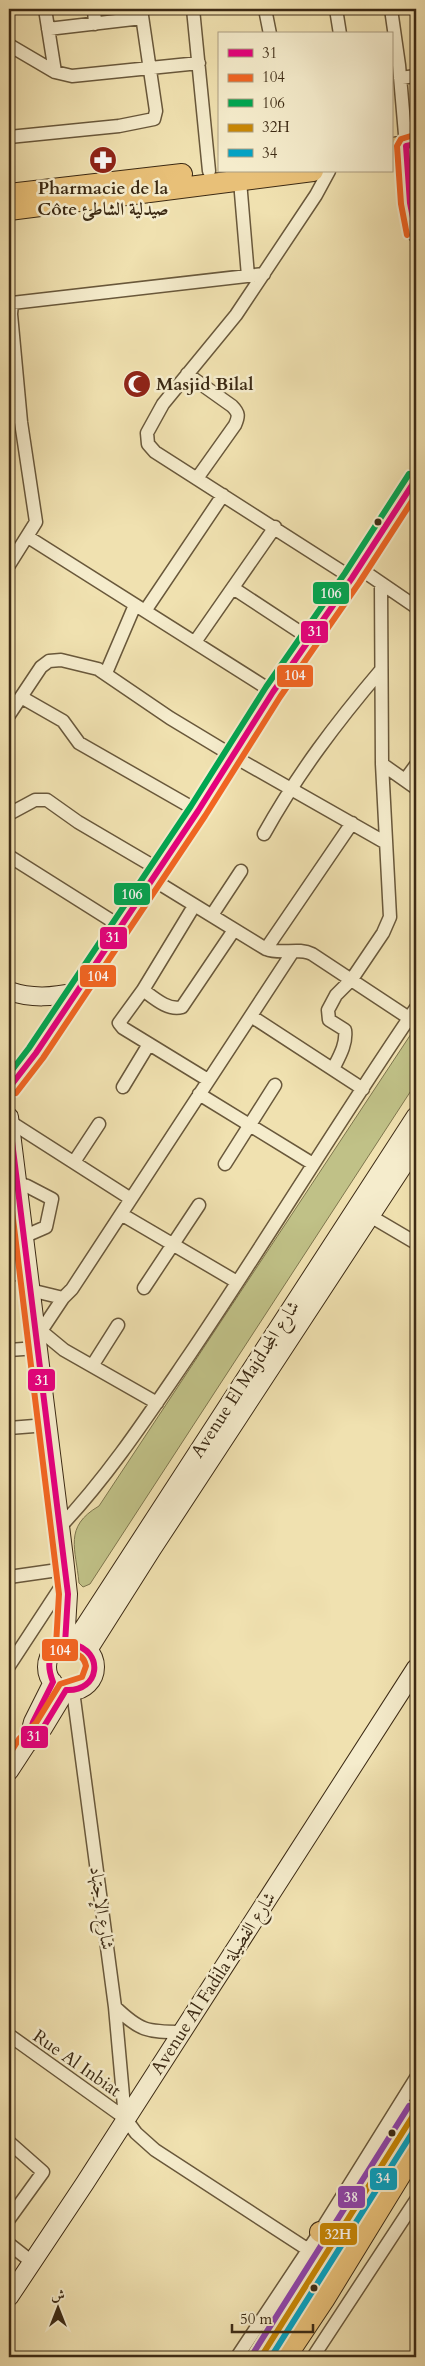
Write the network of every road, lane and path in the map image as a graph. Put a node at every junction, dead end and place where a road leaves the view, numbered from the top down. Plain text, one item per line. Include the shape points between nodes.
1 (45, 9) edge
2 (94, 9) edge
3 (193, 9) edge
4 (266, 9) edge
5 (336, 9) edge
6 (391, 9) edge
7 (142, 14) edge
8 (95, 24) junction
9 (48, 28) junction
10 (270, 32) edge
11 (340, 32) edge
12 (9, 45) edge
13 (199, 63) junction
14 (150, 68) junction
15 (397, 70) edge
16 (56, 72) junction
17 (416, 76) edge
18 (9, 137) edge
19 (405, 152) edge
20 (214, 170) edge
21 (306, 172) edge
22 (328, 172) edge
23 (240, 181) junction
24 (9, 194) edge
25 (9, 210) edge
26 (416, 233) edge
27 (264, 274) junction
28 (248, 276) junction
29 (187, 374) junction
30 (15, 422) edge
31 (198, 477) junction
32 (416, 479) edge
33 (223, 495) junction
34 (275, 527) junction
35 (28, 537) junction
36 (9, 565) edge
37 (356, 573) junction
38 (381, 584) junction
39 (233, 588) junction
40 (416, 607) edge
41 (140, 608) junction
42 (309, 638) junction
43 (195, 642) junction
44 (381, 670) junction
45 (106, 673) junction
46 (273, 692) junction
47 (21, 697) junction
48 (9, 715) edge
49 (233, 756) junction
50 (382, 764) junction
51 (416, 765) edge
52 (405, 780) junction
53 (290, 787) junction
54 (416, 788) edge
55 (198, 811) junction
56 (9, 814) edge
57 (352, 823) junction
58 (264, 834) dead end
59 (386, 843) junction
60 (9, 856) edge
61 (241, 871) dead end
62 (155, 874) junction
63 (194, 906) junction
64 (212, 915) junction
65 (120, 926) junction
66 (234, 930) junction
67 (266, 949) junction
68 (292, 952) junction
69 (352, 979) junction
70 (9, 990) edge
71 (143, 990) junction
72 (77, 992) junction
73 (251, 1016) junction
74 (414, 1017) edge
75 (149, 1044) junction
76 (333, 1069) junction
77 (208, 1080) junction
78 (275, 1085) dead end
79 (123, 1087) dead end
80 (9, 1088) edge
81 (363, 1088) junction
82 (199, 1094) junction
83 (9, 1117) edge
84 (9, 1121) edge
85 (99, 1124) dead end
86 (249, 1124) junction
87 (413, 1128) edge
88 (416, 1146) edge
89 (74, 1162) junction
90 (225, 1164) dead end
91 (313, 1164) junction
92 (17, 1183) junction
93 (131, 1199) junction
94 (199, 1205) dead end
95 (363, 1212) junction
96 (122, 1214) junction
97 (23, 1237) junction
98 (416, 1243) edge
99 (174, 1244) junction
100 (9, 1275) edge
101 (28, 1281) junction
102 (238, 1282) junction
103 (144, 1288) dead end
104 (62, 1298) junction
105 (118, 1325) dead end
106 (38, 1337) junction
107 (9, 1350) edge
108 (92, 1366) junction
109 (157, 1403) junction
110 (47, 1425) junction
111 (9, 1428) edge
112 (60, 1527) junction
113 (66, 1574) junction
114 (9, 1577) edge
115 (76, 1646) junction
116 (9, 1666) edge
117 (416, 1668) edge
118 (64, 1688) junction
119 (9, 1771) edge
120 (115, 2007) junction
121 (181, 2032) junction
122 (9, 2035) edge
123 (416, 2078) edge
124 (416, 2112) edge
125 (128, 2122) junction
126 (9, 2142) edge
127 (416, 2150) edge
128 (379, 2154) junction
129 (416, 2200) edge
130 (9, 2219) edge
131 (328, 2236) junction
132 (9, 2244) edge
133 (307, 2249) junction
134 (32, 2262) junction
135 (9, 2297) edge
136 (286, 2299) junction
137 (266, 2330) junction
138 (237, 2357) edge
139 (261, 2357) edge
140 (286, 2357) edge
141 (314, 2357) edge

1 - 9 street
2 - 8 street
3 - 13 street
4 - 10 street
5 - 11 street
6 - 15 street
7 - 8 street
7 - 14 street
8 - 9 street
9 - 16 street
12 - 16 street
13 - 14 street
13 - 20 street
14 - 16 street via 72,76
14 - 18 street via 156,111 152,120
15 - 17 street
15 - 19 street
19 - 26 street
20 - 24 main road
21 - 23 main road
22 - 27 street
23 - 25 main road
23 - 28 street
27 - 28 street
27 - 29 street via 236,315
28 - 30 street via 13,301 10,306
29 - 31 street via 232,406 239,416
29 - 31 street via 163,404 147,437 155,452
30 - 35 street via 36,522
31 - 33 street
32 - 37 street
33 - 34 street
33 - 41 street
34 - 37 street
34 - 39 street
35 - 36 street
35 - 41 street
37 - 38 street
37 - 42 street
38 - 40 street
38 - 44 street
39 - 42 street
39 - 43 street
41 - 43 street
41 - 45 street
42 - 46 street
43 - 46 street
44 - 50 street
44 - 53 street via 333,727
45 - 47 street via 61,660 49,661 41,667
45 - 49 street via 170,718
46 - 49 street
47 - 48 street
47 - 55 street via 63,721 80,743
49 - 53 street
49 - 55 street
50 - 52 street
50 - 59 street
51 - 52 street
52 - 54 street
53 - 57 street
53 - 58 street
55 - 62 street
56 - 62 street via 35,800 47,800
57 - 59 street
57 - 67 street
59 - 69 street via 390,917 383,934
60 - 65 street
61 - 64 street
62 - 63 street
62 - 65 street
63 - 64 street
63 - 71 street
64 - 66 street
65 - 72 street
66 - 67 street
66 - 71 street via 182,1007 164,1005
67 - 68 street
68 - 69 street via 307,951
68 - 73 street
69 - 74 street
69 - 76 street via 336,995 328,1010 329,1020 345,1030 346,1037
70 - 72 street via 27,997
71 - 75 street via 119,1023
72 - 80 street
73 - 76 street
73 - 77 street
74 - 81 street
75 - 77 street
75 - 79 street
76 - 81 street
77 - 82 street
78 - 86 street
81 - 91 street
82 - 86 street
82 - 93 street
83 - 84 street
84 - 89 street
84 - 92 street
85 - 89 street
86 - 90 street
86 - 91 street
87 - 95 street, Avenue El Majdشارع المجد
88 - 95 street, Avenue El Majdشارع المجد
89 - 93 street
91 - 102 street
92 - 97 street
92 - 97 street via 52,1199 46,1226
93 - 96 street
94 - 99 street
95 - 98 street
95 - 115 street, Avenue El Majdشارع المجد via 152,1549
96 - 99 street
96 - 104 street via 72,1289
97 - 101 street
99 - 102 street
99 - 103 street
100 - 101 street
101 - 104 street
101 - 106 street
102 - 109 street
104 - 106 street
105 - 108 street
106 - 107 street
106 - 108 street
106 - 110 street
108 - 109 street
109 - 112 street via 91,1495
110 - 111 street
110 - 112 street
112 - 113 street
113 - 114 street
113 - 115 street
113 - 116 street
115 - 118 street via 58,1648 49,1660 48,1668
115 - 118 street via 93,1658 94,1675 82,1688
117 - 121 street, Avenue Al Fadila شارع الفضيلة
118 - 119 street via 43,1728 26,1745
118 - 120 street, شارع الإجتهاد
120 - 121 street via 141,2029
120 - 125 street, شارع الإجتهاد
121 - 125 street, Avenue Al Fadila شارع الفضيلة
122 - 125 street, Rue Al Inbiat
123 - 128 street
124 - 128 main road
125 - 133 street, Rue Al Inbiat via 155,2150
125 - 134 street, Avenue Al Fadila شارع الفضيلة
126 - 130 street via 43,2172
127 - 140 main road
128 - 131 main road
129 - 141 street
131 - 133 street
131 - 136 main road
132 - 134 street
133 - 136 street
134 - 135 street, Avenue Al Fadila شارع الفضيلة
136 - 137 main road
137 - 138 street
137 - 139 main road

